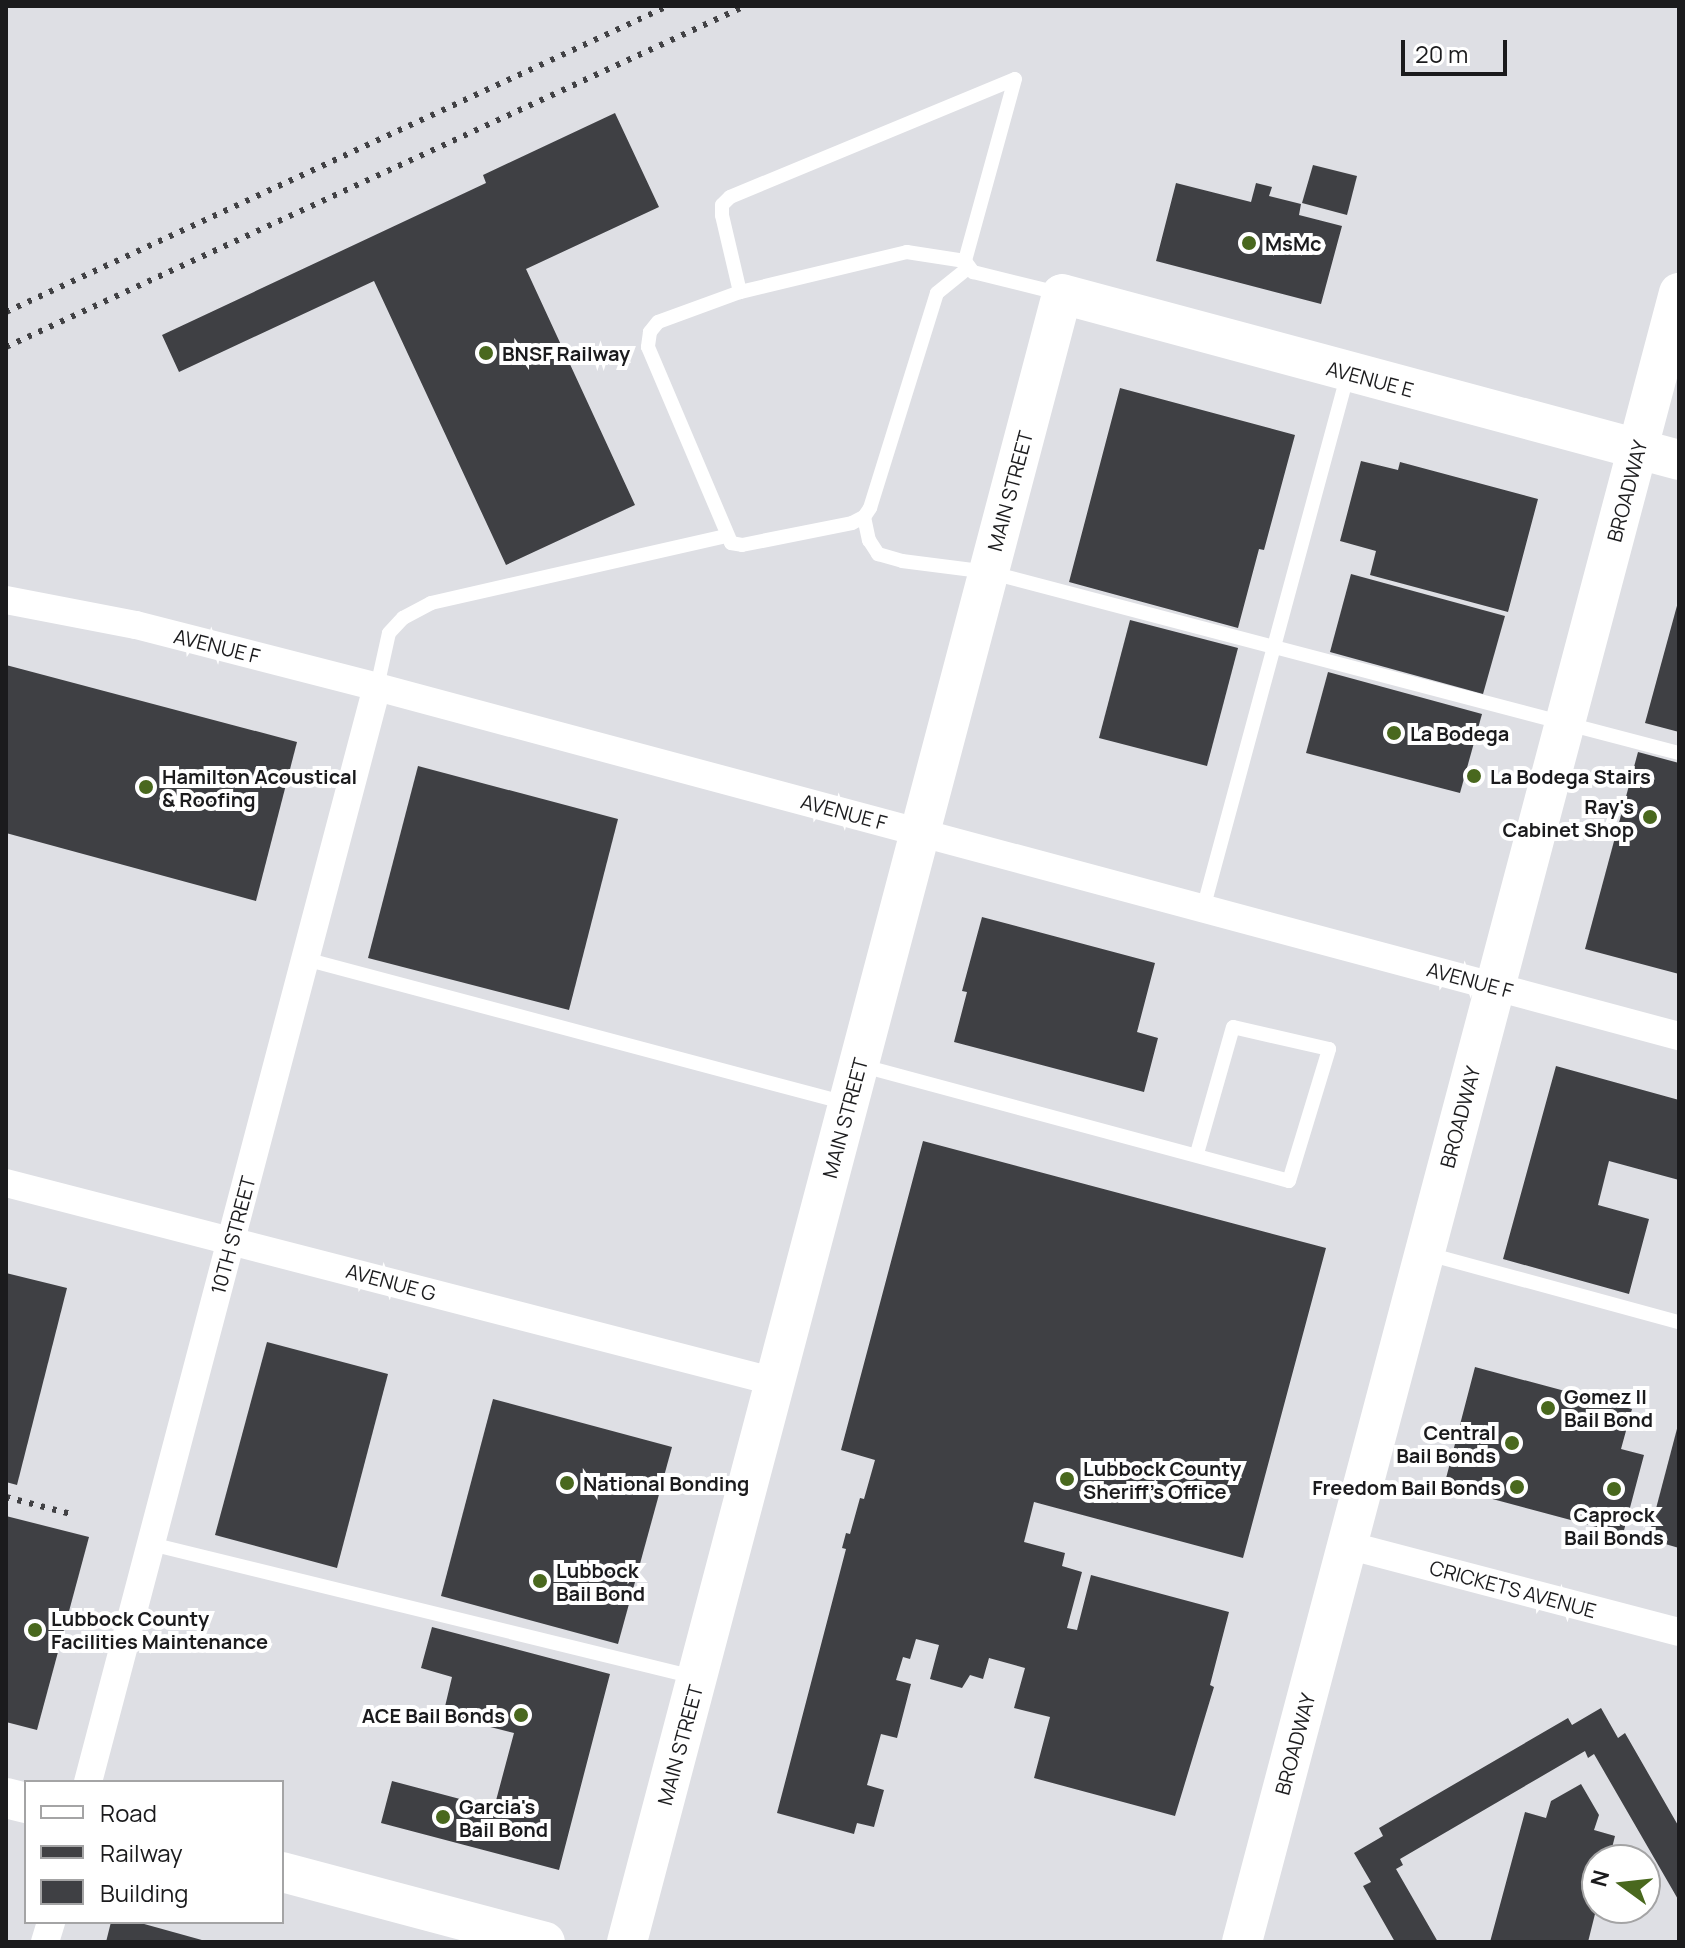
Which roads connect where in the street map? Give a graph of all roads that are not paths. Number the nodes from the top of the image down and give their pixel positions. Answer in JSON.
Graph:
{"nodes":[{"id":1,"x":966,"y":264,"type":"junction"},
{"id":2,"x":740,"y":292,"type":"junction"},
{"id":3,"x":1679,"y":293,"type":"edge"},
{"id":4,"x":1062,"y":294,"type":"junction"},
{"id":5,"x":1348,"y":373,"type":"junction"},
{"id":6,"x":1637,"y":449,"type":"junction"},
{"id":7,"x":1679,"y":460,"type":"edge"},
{"id":8,"x":864,"y":517,"type":"junction"},
{"id":9,"x":725,"y":536,"type":"junction"},
{"id":10,"x":988,"y":572,"type":"junction"},
{"id":11,"x":6,"y":600,"type":"edge"},
{"id":12,"x":1273,"y":647,"type":"junction"},
{"id":13,"x":377,"y":687,"type":"junction"},
{"id":14,"x":1565,"y":724,"type":"junction"},
{"id":15,"x":1679,"y":753,"type":"edge"},
{"id":16,"x":918,"y":832,"type":"junction"},
{"id":17,"x":1203,"y":909,"type":"junction"},
{"id":18,"x":305,"y":959,"type":"junction"},
{"id":19,"x":1495,"y":987,"type":"junction"},
{"id":20,"x":1679,"y":1036,"type":"edge"},
{"id":21,"x":859,"y":1064,"type":"junction"},
{"id":22,"x":848,"y":1103,"type":"junction"},
{"id":23,"x":1197,"y":1153,"type":"junction"},
{"id":24,"x":6,"y":1183,"type":"edge"},
{"id":25,"x":231,"y":1240,"type":"junction"},
{"id":26,"x":1424,"y":1253,"type":"junction"},
{"id":27,"x":1679,"y":1322,"type":"edge"},
{"id":28,"x":776,"y":1382,"type":"junction"},
{"id":29,"x":151,"y":1544,"type":"junction"},
{"id":30,"x":1347,"y":1545,"type":"junction"},
{"id":31,"x":1679,"y":1632,"type":"edge"},
{"id":32,"x":698,"y":1678,"type":"junction"},
{"id":33,"x":89,"y":1780,"type":"edge"},
{"id":34,"x":284,"y":1873,"type":"edge"},
{"id":35,"x":545,"y":1942,"type":"edge"},
{"id":36,"x":627,"y":1942,"type":"edge"},
{"id":37,"x":1242,"y":1942,"type":"edge"}],
"edges":[{"from":1,"to":2,"type":"lane"},
{"from":1,"to":2,"type":"lane"},
{"from":1,"to":4,"type":"lane"},
{"from":1,"to":8,"type":"lane"},
{"from":2,"to":9,"type":"lane"},
{"from":3,"to":6,"type":"street","name":"BROADWAY"},
{"from":4,"to":5,"type":"street","name":"AVENUE E"},
{"from":4,"to":10,"type":"street","name":"MAIN STREET"},
{"from":5,"to":6,"type":"street","name":"AVENUE E"},
{"from":5,"to":12,"type":"lane"},
{"from":6,"to":7,"type":"street","name":"AVENUE E"},
{"from":6,"to":14,"type":"street","name":"BROADWAY"},
{"from":8,"to":9,"type":"lane"},
{"from":8,"to":10,"type":"lane"},
{"from":9,"to":13,"type":"lane"},
{"from":10,"to":12,"type":"lane"},
{"from":10,"to":16,"type":"street","name":"MAIN STREET"},
{"from":11,"to":13,"type":"street","name":"AVENUE F"},
{"from":12,"to":14,"type":"lane"},
{"from":12,"to":17,"type":"lane"},
{"from":13,"to":16,"type":"street","name":"AVENUE F"},
{"from":13,"to":18,"type":"street","name":"10TH STREET"},
{"from":14,"to":15,"type":"lane"},
{"from":14,"to":19,"type":"street","name":"BROADWAY"},
{"from":16,"to":17,"type":"street","name":"AVENUE F"},
{"from":16,"to":21,"type":"street","name":"MAIN STREET"},
{"from":17,"to":19,"type":"street","name":"AVENUE F"},
{"from":18,"to":22,"type":"lane"},
{"from":18,"to":25,"type":"street","name":"10TH STREET"},
{"from":19,"to":20,"type":"street","name":"AVENUE F"},
{"from":19,"to":26,"type":"street","name":"BROADWAY"},
{"from":21,"to":22,"type":"street","name":"MAIN STREET"},
{"from":21,"to":23,"type":"lane"},
{"from":22,"to":28,"type":"street","name":"MAIN STREET"},
{"from":23,"to":23,"type":"lane"},
{"from":24,"to":25,"type":"street","name":"AVENUE G"},
{"from":25,"to":28,"type":"street","name":"AVENUE G"},
{"from":25,"to":29,"type":"street","name":"10TH STREET"},
{"from":26,"to":27,"type":"lane"},
{"from":26,"to":30,"type":"street","name":"BROADWAY"},
{"from":28,"to":32,"type":"street","name":"MAIN STREET"},
{"from":29,"to":32,"type":"lane"},
{"from":29,"to":33,"type":"street","name":"10TH STREET"},
{"from":30,"to":31,"type":"street","name":"CRICKETS AVENUE"},
{"from":30,"to":37,"type":"street","name":"BROADWAY"},
{"from":32,"to":36,"type":"street","name":"MAIN STREET"},
{"from":34,"to":35,"type":"street"}]}
